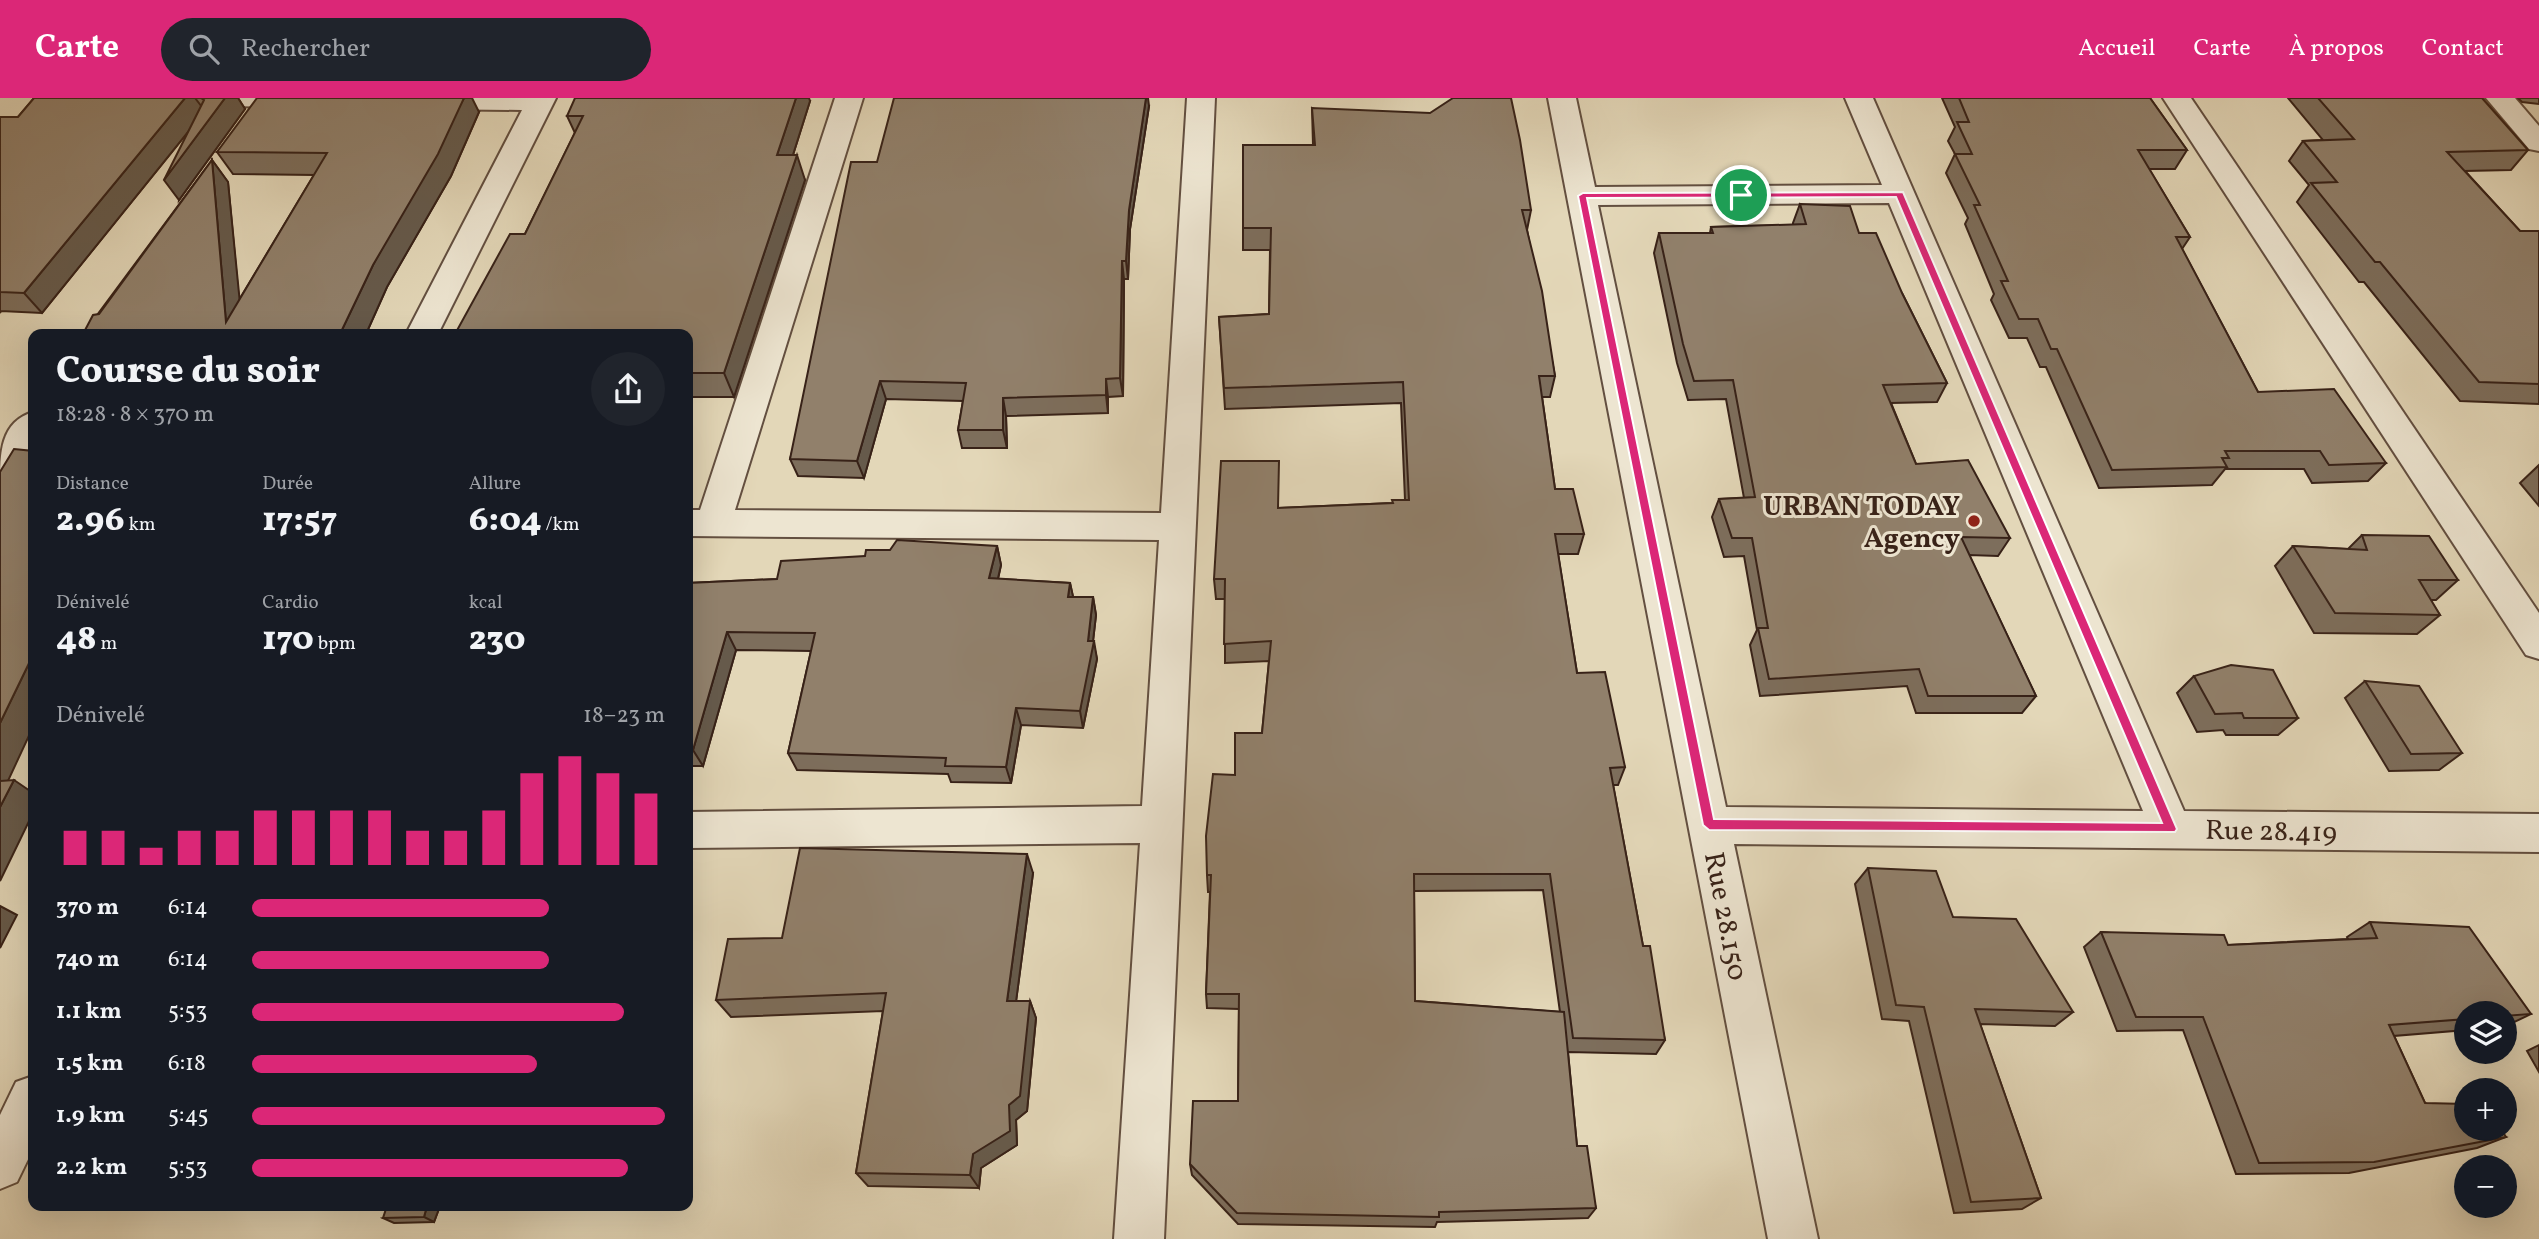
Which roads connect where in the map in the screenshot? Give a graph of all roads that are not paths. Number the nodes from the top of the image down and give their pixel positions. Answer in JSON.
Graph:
{"nodes":[{"id":1,"x":221,"y":98,"type":"edge"},
{"id":2,"x":849,"y":98,"type":"edge"},
{"id":3,"x":1201,"y":98,"type":"edge"},
{"id":4,"x":1562,"y":98,"type":"edge"},
{"id":5,"x":1859,"y":98,"type":"edge"},
{"id":6,"x":2177,"y":98,"type":"edge"},
{"id":7,"x":2500,"y":98,"type":"edge"},
{"id":8,"x":337,"y":100,"type":"edge"},
{"id":9,"x":391,"y":100,"type":"edge"},
{"id":10,"x":541,"y":100,"type":"edge"},
{"id":11,"x":262,"y":110,"type":"edge"},
{"id":12,"x":2536,"y":136,"type":"edge"},
{"id":13,"x":1900,"y":194,"type":"junction"},
{"id":14,"x":1583,"y":196,"type":"junction"},
{"id":15,"x":425,"y":329,"type":"edge"},
{"id":16,"x":28,"y":431,"type":"edge"},
{"id":17,"x":0,"y":470,"type":"edge"},
{"id":18,"x":700,"y":523,"type":"edge"},
{"id":19,"x":1177,"y":527,"type":"junction"},
{"id":20,"x":2539,"y":644,"type":"edge"},
{"id":21,"x":1161,"y":824,"type":"junction"},
{"id":22,"x":1709,"y":825,"type":"junction"},
{"id":23,"x":2171,"y":829,"type":"junction"},
{"id":24,"x":693,"y":830,"type":"edge"},
{"id":25,"x":2539,"y":833,"type":"edge"},
{"id":26,"x":28,"y":1109,"type":"edge"},
{"id":27,"x":0,"y":1165,"type":"edge"},
{"id":28,"x":1139,"y":1239,"type":"edge"},
{"id":29,"x":1793,"y":1239,"type":"edge"}],
"edges":[{"from":1,"to":11,"type":"street"},
{"from":2,"to":18,"type":"street"},
{"from":3,"to":19,"type":"street"},
{"from":4,"to":14,"type":"street","name":"Rue 28.150"},
{"from":5,"to":13,"type":"street"},
{"from":6,"to":20,"type":"street"},
{"from":7,"to":12,"type":"street"},
{"from":8,"to":11,"type":"street"},
{"from":9,"to":10,"type":"street"},
{"from":10,"to":15,"type":"street"},
{"from":13,"to":14,"type":"street"},
{"from":13,"to":23,"type":"street"},
{"from":14,"to":22,"type":"street","name":"Rue 28.150"},
{"from":16,"to":17,"type":"street"},
{"from":18,"to":19,"type":"street"},
{"from":19,"to":21,"type":"street"},
{"from":21,"to":24,"type":"street"},
{"from":21,"to":28,"type":"street"},
{"from":22,"to":23,"type":"street","name":"Rue 28.419"},
{"from":22,"to":29,"type":"street","name":"Rue 28.150"},
{"from":23,"to":25,"type":"street","name":"Rue 28.419"},
{"from":26,"to":27,"type":"street"}]}
